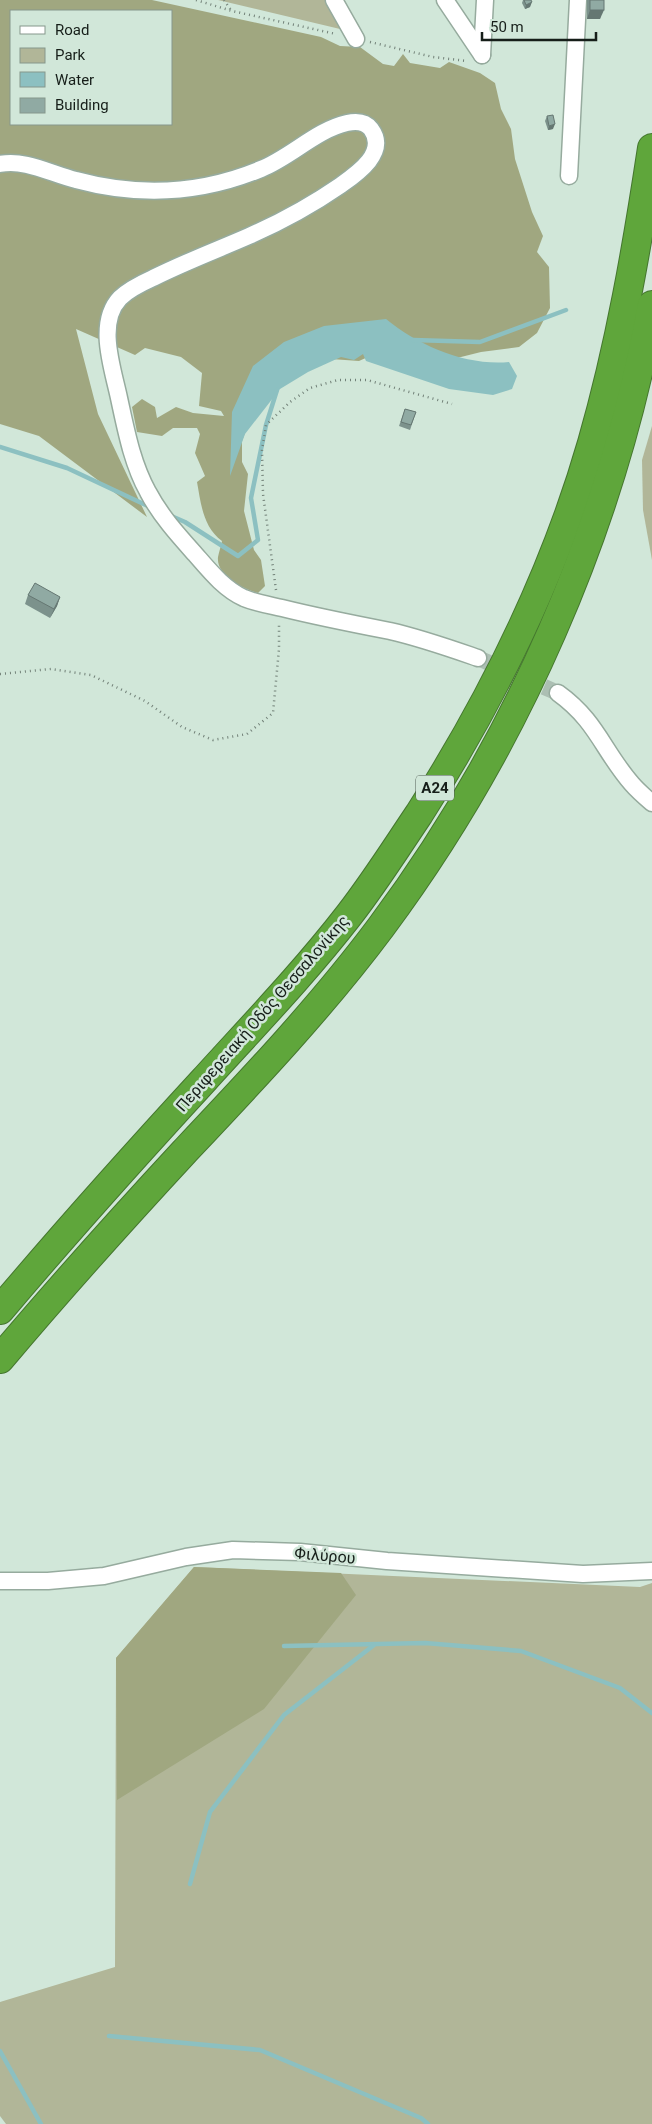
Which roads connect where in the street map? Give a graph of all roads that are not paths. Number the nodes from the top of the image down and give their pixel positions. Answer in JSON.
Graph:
{"nodes":[{"id":1,"x":334,"y":0,"type":"edge"},
{"id":2,"x":445,"y":0,"type":"edge"},
{"id":3,"x":485,"y":0,"type":"edge"},
{"id":4,"x":578,"y":0,"type":"edge"},
{"id":5,"x":356,"y":39,"type":"dead end"},
{"id":6,"x":652,"y":148,"type":"edge"},
{"id":7,"x":0,"y":164,"type":"edge"},
{"id":8,"x":569,"y":176,"type":"dead end"},
{"id":9,"x":652,"y":305,"type":"edge"},
{"id":10,"x":478,"y":658,"type":"tunnel mouth"},
{"id":11,"x":558,"y":693,"type":"tunnel mouth"},
{"id":12,"x":652,"y":803,"type":"edge"},
{"id":13,"x":0,"y":1310,"type":"edge"},
{"id":14,"x":0,"y":1359,"type":"edge"},
{"id":15,"x":652,"y":1571,"type":"edge"},
{"id":16,"x":0,"y":1581,"type":"edge"}],
"edges":[{"from":1,"to":5,"type":"street"},
{"from":2,"to":3,"type":"street"},
{"from":4,"to":8,"type":"street"},
{"from":6,"to":13,"type":"highway","name":"Περιφερειακή Οδός Θεσσαλονίκης","number":"Α24"},
{"from":7,"to":10,"type":"street"},
{"from":9,"to":14,"type":"highway","name":"Περιφερειακή Οδός Θεσσαλονίκης","number":"Α24"},
{"from":11,"to":12,"type":"street"},
{"from":15,"to":16,"type":"street","name":"Φιλύρου"}]}
